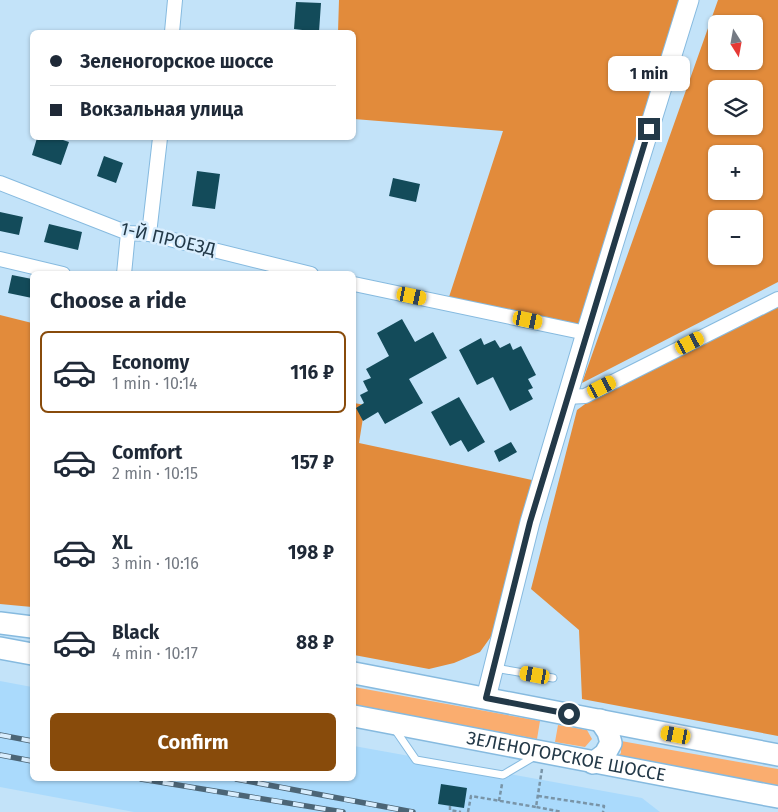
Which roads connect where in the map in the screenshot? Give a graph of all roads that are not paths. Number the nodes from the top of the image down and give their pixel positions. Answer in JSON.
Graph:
{"nodes":[{"id":1,"x":175,"y":0,"type":"edge"},
{"id":2,"x":689,"y":0,"type":"edge"},
{"id":3,"x":172,"y":30,"type":"edge"},
{"id":4,"x":160,"y":140,"type":"edge"},
{"id":5,"x":0,"y":183,"type":"edge"},
{"id":6,"x":128,"y":232,"type":"junction"},
{"id":7,"x":149,"y":234,"type":"junction"},
{"id":8,"x":0,"y":259,"type":"edge"},
{"id":9,"x":50,"y":271,"type":"edge"},
{"id":10,"x":124,"y":271,"type":"edge"},
{"id":11,"x":299,"y":271,"type":"edge"},
{"id":12,"x":356,"y":284,"type":"edge"},
{"id":13,"x":778,"y":299,"type":"edge"},
{"id":14,"x":586,"y":333,"type":"junction"},
{"id":15,"x":567,"y":397,"type":"junction"},
{"id":16,"x":0,"y":623,"type":"edge"},
{"id":17,"x":30,"y":627,"type":"edge"},
{"id":18,"x":0,"y":648,"type":"edge"},
{"id":19,"x":30,"y":654,"type":"edge"},
{"id":20,"x":495,"y":668,"type":"junction"},
{"id":21,"x":356,"y":673,"type":"edge"},
{"id":22,"x":553,"y":678,"type":"dead end"},
{"id":23,"x":486,"y":698,"type":"junction"},
{"id":24,"x":356,"y":716,"type":"edge"},
{"id":25,"x":600,"y":720,"type":"junction"},
{"id":26,"x":391,"y":724,"type":"junction"},
{"id":27,"x":542,"y":753,"type":"junction"},
{"id":28,"x":778,"y":755,"type":"edge"},
{"id":29,"x":592,"y":763,"type":"junction"},
{"id":30,"x":778,"y":797,"type":"edge"}],
"edges":[{"from":1,"to":3,"type":"street"},
{"from":2,"to":14,"type":"street"},
{"from":4,"to":7,"type":"street"},
{"from":5,"to":6,"type":"street","name":"1-Й ПРОЕЗД"},
{"from":6,"to":7,"type":"street","name":"1-Й ПРОЕЗД"},
{"from":6,"to":10,"type":"street"},
{"from":7,"to":11,"type":"street","name":"1-Й ПРОЕЗД"},
{"from":8,"to":9,"type":"street"},
{"from":12,"to":14,"type":"street"},
{"from":13,"to":15,"type":"street"},
{"from":14,"to":15,"type":"street"},
{"from":15,"to":20,"type":"street"},
{"from":16,"to":17,"type":"main road"},
{"from":18,"to":19,"type":"main road"},
{"from":20,"to":22,"type":"lane"},
{"from":20,"to":23,"type":"street"},
{"from":21,"to":23,"type":"main road"},
{"from":23,"to":25,"type":"main road"},
{"from":24,"to":26,"type":"main road","name":"ЗЕЛЕНОГОРСКОЕ ШОССЕ"},
{"from":25,"to":28,"type":"main road"},
{"from":25,"to":29,"type":"main road"},
{"from":26,"to":27,"type":"main road","name":"ЗЕЛЕНОГОРСКОЕ ШОССЕ"},
{"from":26,"to":27,"type":"lane"},
{"from":27,"to":29,"type":"main road","name":"ЗЕЛЕНОГОРСКОЕ ШОССЕ"},
{"from":29,"to":30,"type":"main road","name":"ЗЕЛЕНОГОРСКОЕ ШОССЕ"}]}
